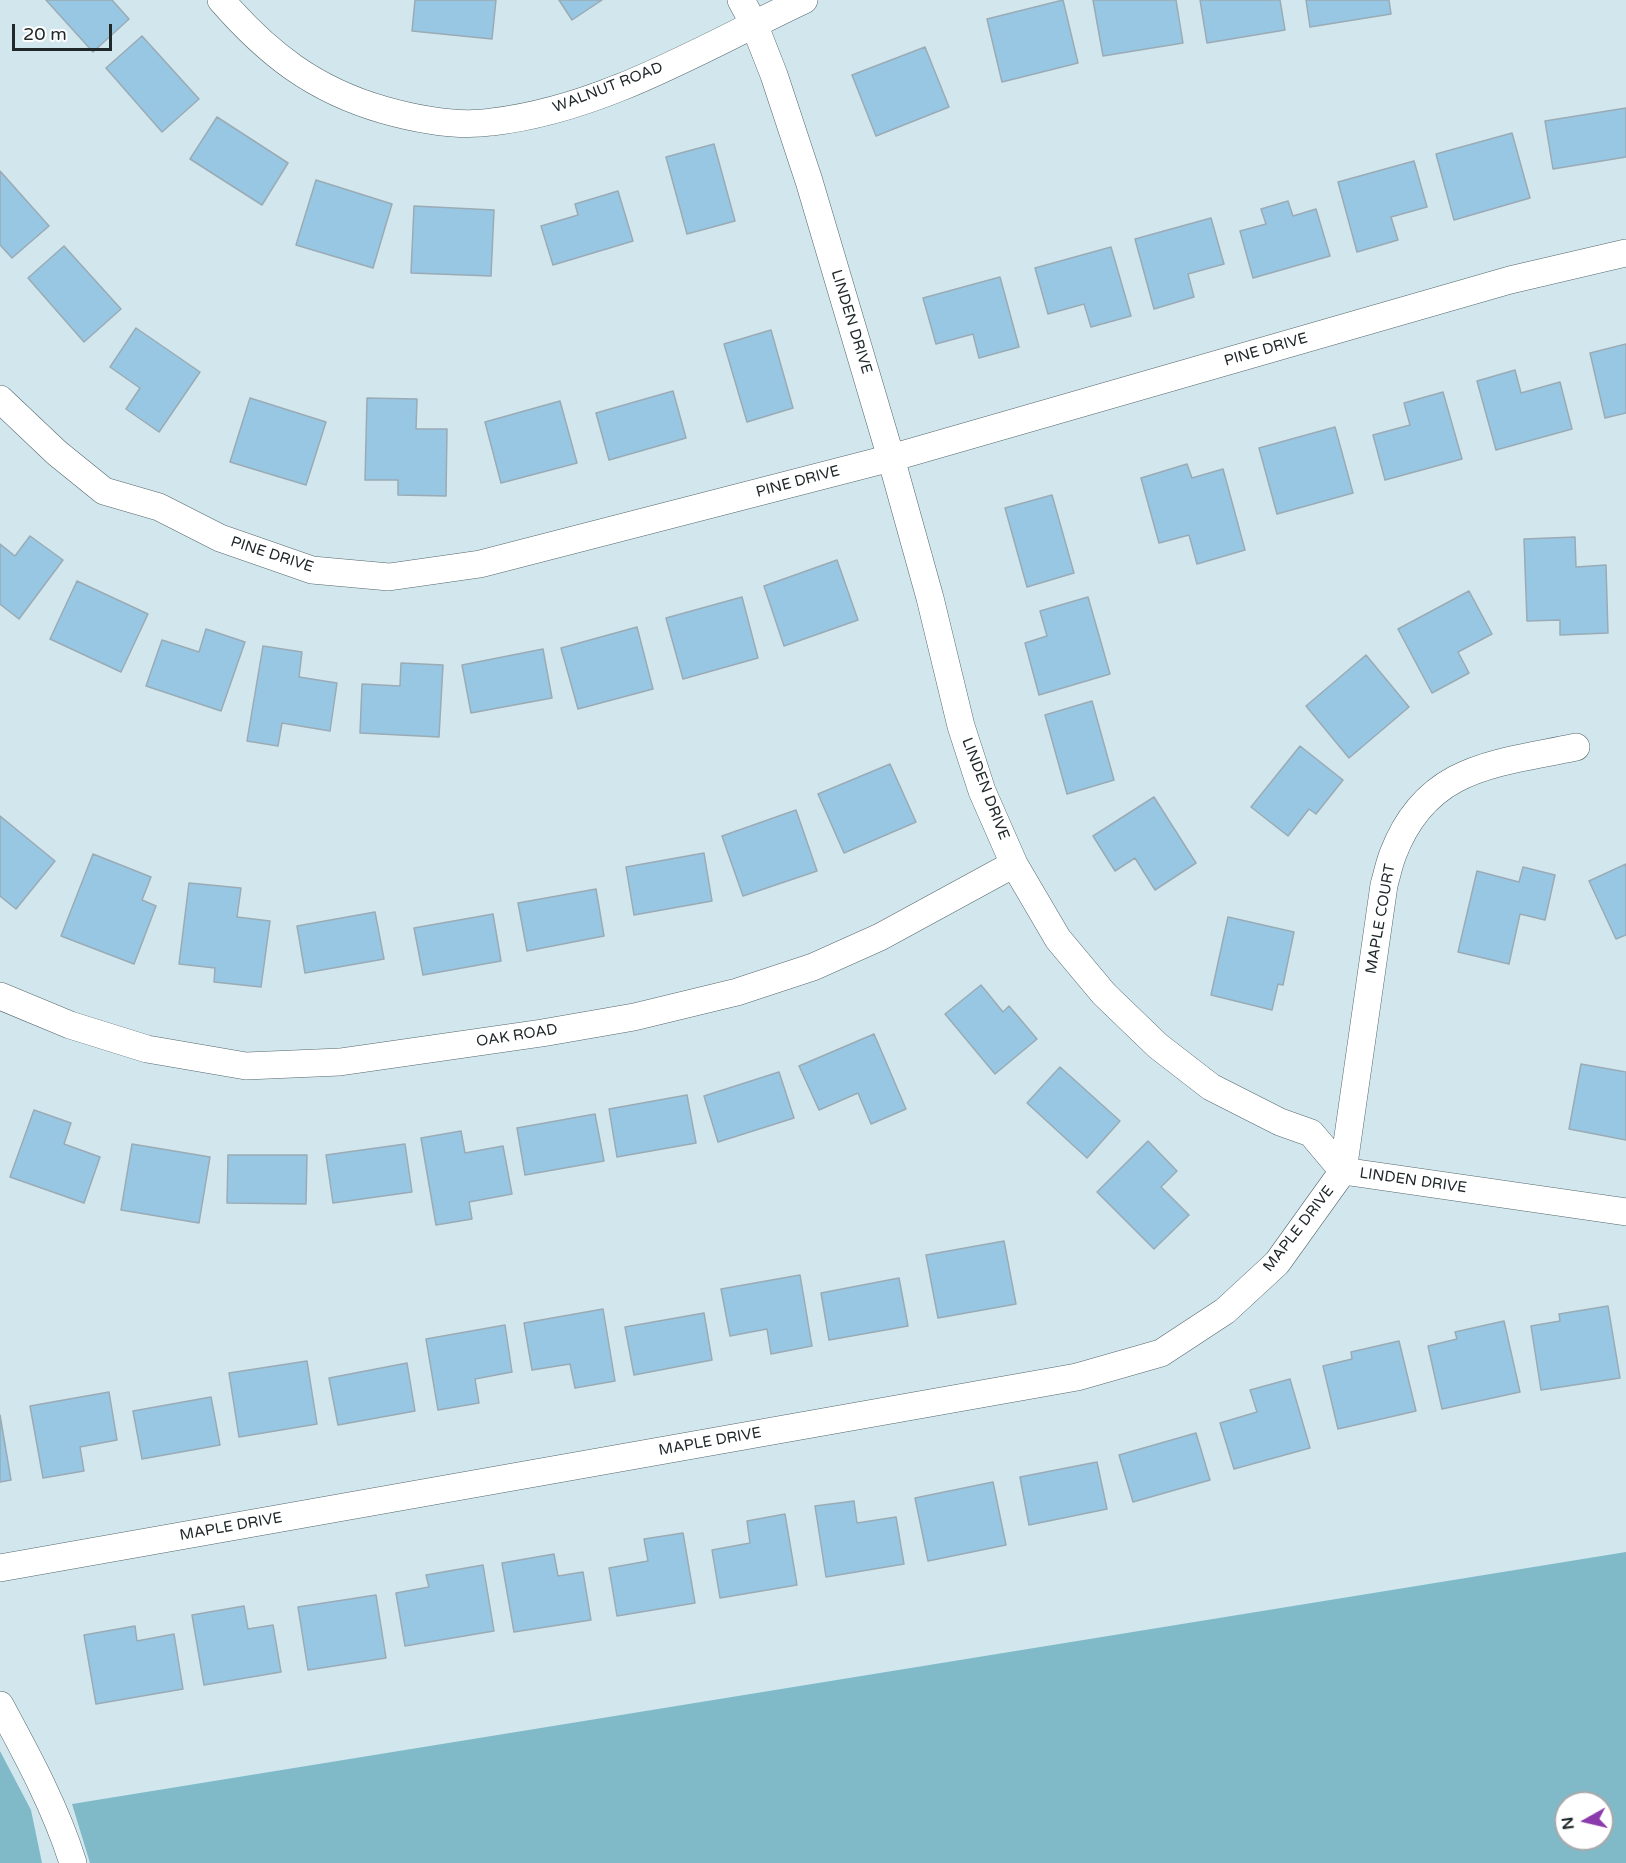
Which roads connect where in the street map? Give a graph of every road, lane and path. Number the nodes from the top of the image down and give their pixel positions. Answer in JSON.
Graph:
{"nodes":[{"id":1,"x":221,"y":0,"type":"edge"},
{"id":2,"x":741,"y":0,"type":"edge"},
{"id":3,"x":804,"y":0,"type":"edge"},
{"id":4,"x":754,"y":24,"type":"junction"},
{"id":5,"x":1626,"y":253,"type":"edge"},
{"id":6,"x":0,"y":399,"type":"edge"},
{"id":7,"x":891,"y":458,"type":"junction"},
{"id":8,"x":1576,"y":747,"type":"dead end"},
{"id":9,"x":1014,"y":864,"type":"junction"},
{"id":10,"x":0,"y":996,"type":"edge"},
{"id":11,"x":1343,"y":1171,"type":"junction"},
{"id":12,"x":1626,"y":1212,"type":"edge"},
{"id":13,"x":0,"y":1568,"type":"edge"},
{"id":14,"x":0,"y":1705,"type":"edge"},
{"id":15,"x":72,"y":1863,"type":"edge"}],
"edges":[{"from":1,"to":4,"type":"street","name":"WALNUT ROAD"},
{"from":2,"to":4,"type":"street","name":"LINDEN DRIVE"},
{"from":3,"to":4,"type":"street","name":"WALNUT ROAD"},
{"from":4,"to":7,"type":"street","name":"LINDEN DRIVE"},
{"from":5,"to":7,"type":"street","name":"PINE DRIVE"},
{"from":6,"to":7,"type":"street","name":"PINE DRIVE"},
{"from":7,"to":9,"type":"street","name":"LINDEN DRIVE"},
{"from":8,"to":11,"type":"street","name":"MAPLE COURT"},
{"from":9,"to":10,"type":"street","name":"OAK ROAD"},
{"from":9,"to":11,"type":"street","name":"LINDEN DRIVE"},
{"from":11,"to":12,"type":"street","name":"LINDEN DRIVE"},
{"from":11,"to":13,"type":"street","name":"MAPLE DRIVE"},
{"from":14,"to":15,"type":"street"}]}
